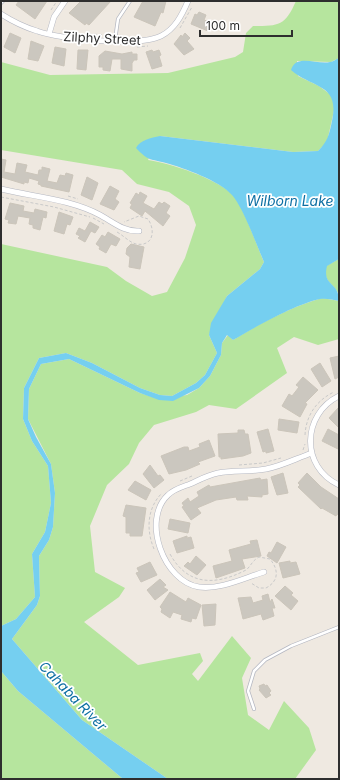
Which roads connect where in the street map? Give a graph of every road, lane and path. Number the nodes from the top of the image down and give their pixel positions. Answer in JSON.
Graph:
{"nodes":[{"id":1,"x":58,"y":1,"type":"edge"},
{"id":2,"x":65,"y":1,"type":"edge"},
{"id":3,"x":130,"y":1,"type":"edge"},
{"id":4,"x":188,"y":1,"type":"edge"},
{"id":5,"x":50,"y":12,"type":"dead end"},
{"id":6,"x":1,"y":14,"type":"edge"},
{"id":7,"x":83,"y":33,"type":"dead end"},
{"id":8,"x":49,"y":34,"type":"junction"},
{"id":9,"x":116,"y":38,"type":"junction"},
{"id":10,"x":1,"y":189,"type":"edge"},
{"id":11,"x":139,"y":231,"type":"dead end"},
{"id":12,"x":339,"y":390,"type":"edge"},
{"id":13,"x":339,"y":396,"type":"edge"},
{"id":14,"x":302,"y":451,"type":"dead end"},
{"id":15,"x":312,"y":453,"type":"junction"},
{"id":16,"x":282,"y":458,"type":"dead end"},
{"id":17,"x":236,"y":465,"type":"dead end"},
{"id":18,"x":196,"y":475,"type":"dead end"},
{"id":19,"x":178,"y":482,"type":"dead end"},
{"id":20,"x":339,"y":485,"type":"edge"},
{"id":21,"x":165,"y":490,"type":"dead end"},
{"id":22,"x":156,"y":552,"type":"dead end"},
{"id":23,"x":168,"y":552,"type":"dead end"},
{"id":24,"x":264,"y":572,"type":"dead end"},
{"id":25,"x":249,"y":582,"type":"dead end"},
{"id":26,"x":339,"y":627,"type":"edge"},
{"id":27,"x":254,"y":709,"type":"dead end"}],
"edges":[{"from":1,"to":5,"type":"path"},
{"from":2,"to":8,"type":"street"},
{"from":3,"to":9,"type":"lane"},
{"from":4,"to":9,"type":"street","name":"Zilphy Street"},
{"from":6,"to":8,"type":"street","name":"Zilphy Street"},
{"from":7,"to":9,"type":"path"},
{"from":8,"to":9,"type":"street","name":"Zilphy Street"},
{"from":10,"to":11,"type":"street"},
{"from":12,"to":14,"type":"path"},
{"from":13,"to":15,"type":"street"},
{"from":15,"to":20,"type":"street"},
{"from":15,"to":24,"type":"street"},
{"from":16,"to":17,"type":"path"},
{"from":18,"to":19,"type":"path"},
{"from":21,"to":22,"type":"path"},
{"from":23,"to":25,"type":"path"},
{"from":26,"to":27,"type":"lane"}]}
